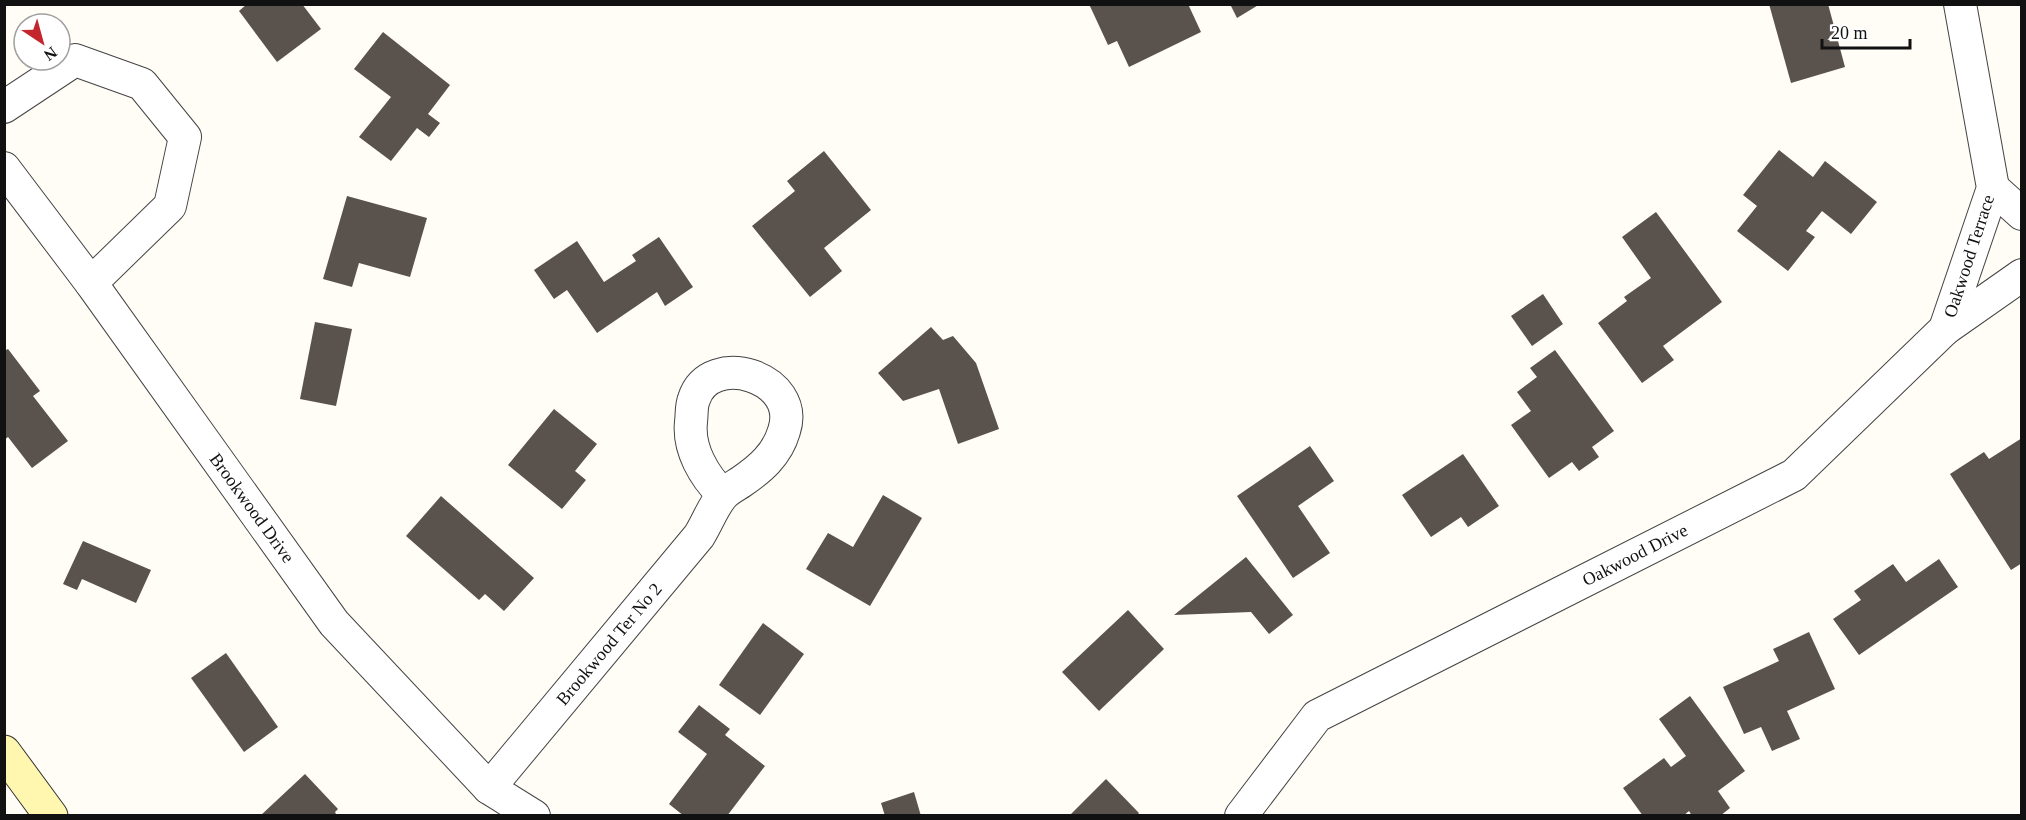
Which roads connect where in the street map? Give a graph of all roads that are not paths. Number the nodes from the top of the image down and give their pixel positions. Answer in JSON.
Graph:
{"nodes":[{"id":1,"x":1960,"y":4,"type":"edge"},
{"id":2,"x":4,"y":107,"type":"edge"},
{"id":3,"x":4,"y":168,"type":"edge"},
{"id":4,"x":1993,"y":188,"type":"junction"},
{"id":5,"x":2022,"y":214,"type":"edge"},
{"id":6,"x":2022,"y":275,"type":"edge"},
{"id":7,"x":91,"y":283,"type":"junction"},
{"id":8,"x":1945,"y":329,"type":"junction"},
{"id":9,"x":723,"y":495,"type":"dead end"},
{"id":10,"x":4,"y":752,"type":"edge"},
{"id":11,"x":489,"y":788,"type":"junction"},
{"id":12,"x":51,"y":816,"type":"edge"},
{"id":13,"x":534,"y":816,"type":"edge"},
{"id":14,"x":1241,"y":816,"type":"edge"}],
"edges":[{"from":1,"to":4,"type":"street","name":"Oakwood Terrace"},
{"from":2,"to":7,"type":"street"},
{"from":3,"to":7,"type":"street","name":"Brookwood Drive"},
{"from":4,"to":5,"type":"street"},
{"from":4,"to":8,"type":"street","name":"Oakwood Terrace"},
{"from":6,"to":8,"type":"street","name":"Oakwood Drive"},
{"from":7,"to":11,"type":"street","name":"Brookwood Drive"},
{"from":8,"to":14,"type":"street","name":"Oakwood Drive"},
{"from":9,"to":11,"type":"street","name":"Brookwood Ter No 2"},
{"from":10,"to":12,"type":"main road"},
{"from":11,"to":13,"type":"street","name":"Brookwood Drive"}]}
